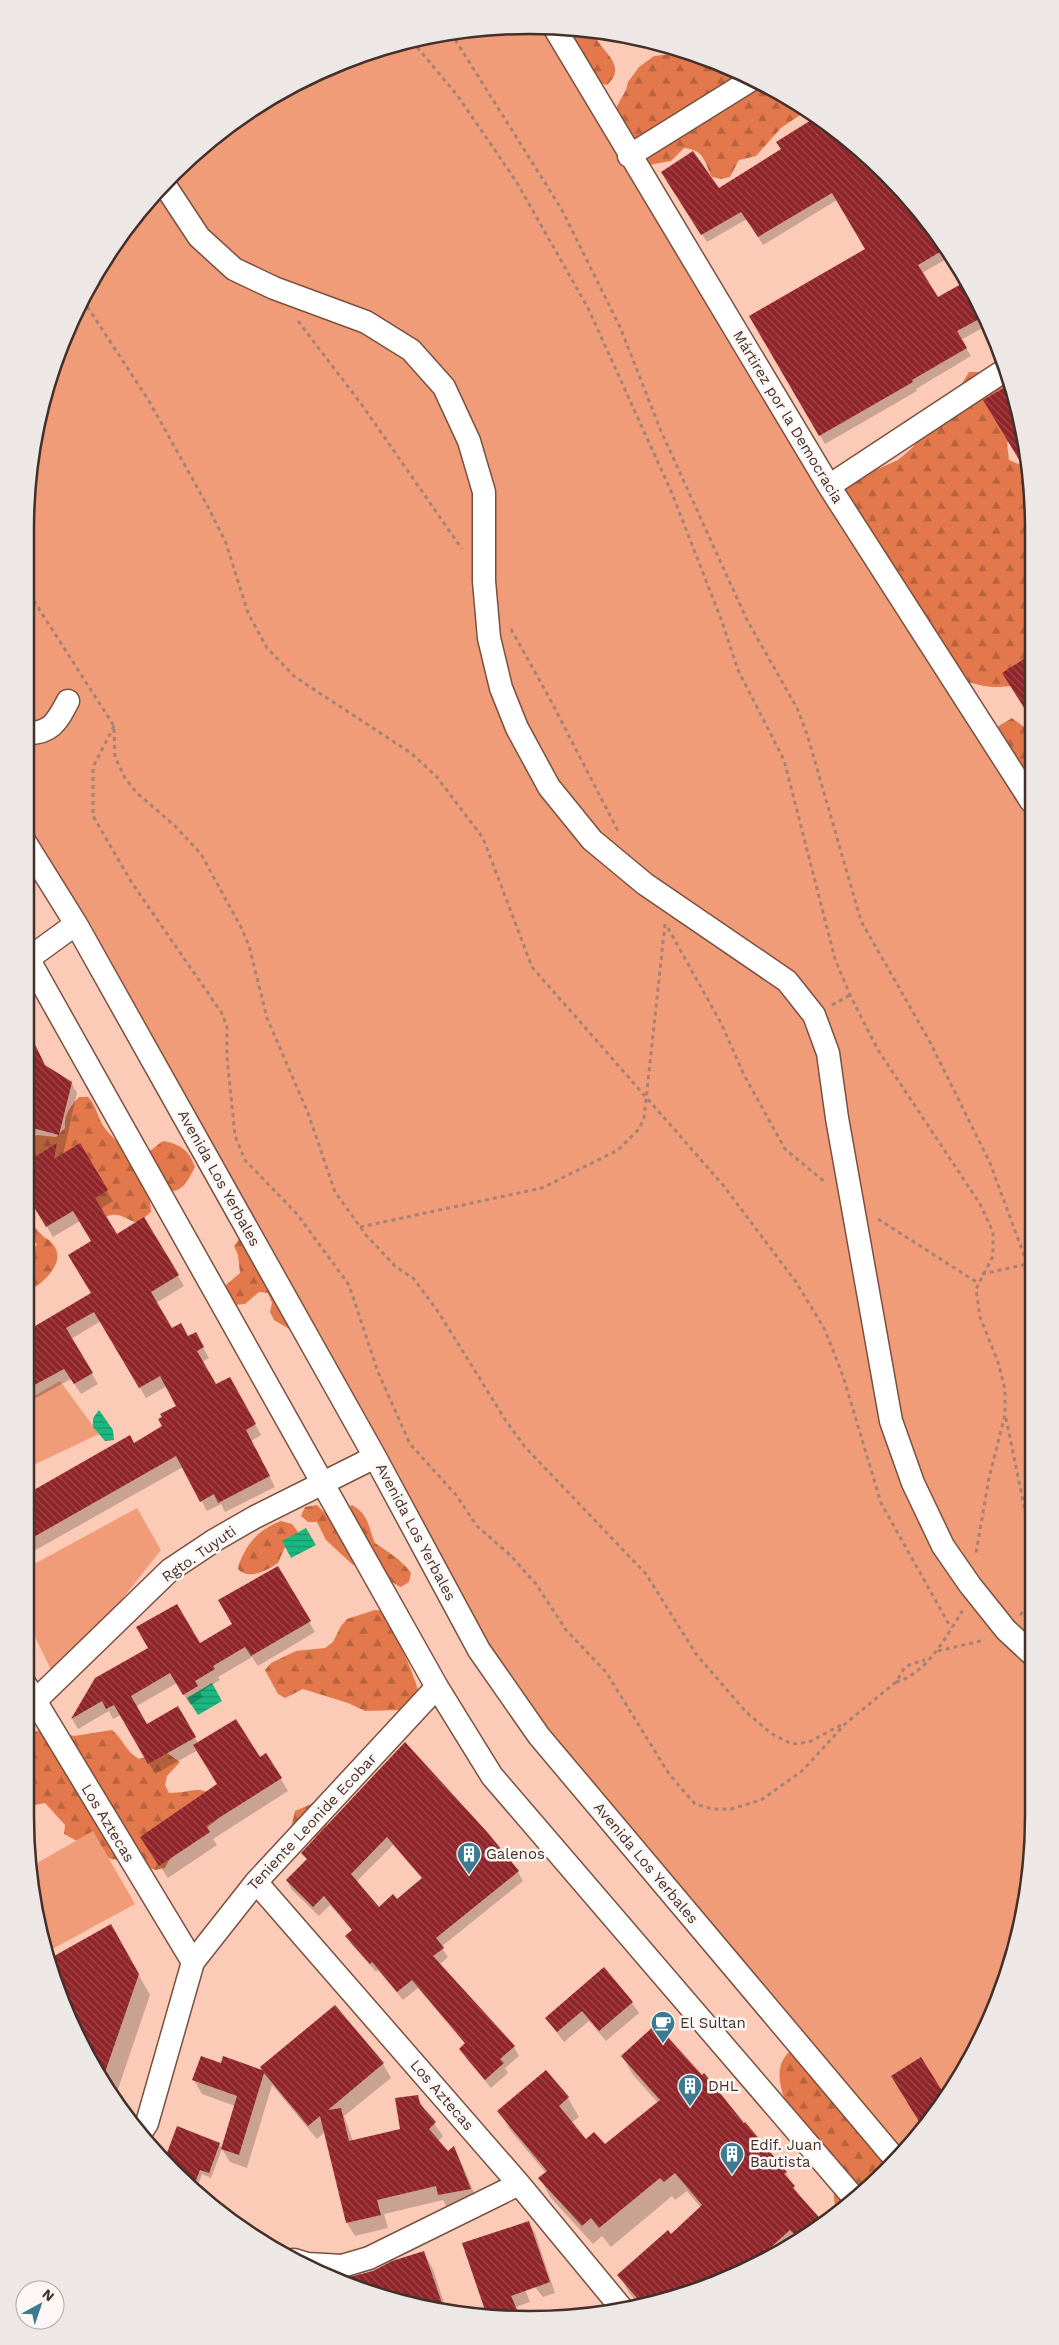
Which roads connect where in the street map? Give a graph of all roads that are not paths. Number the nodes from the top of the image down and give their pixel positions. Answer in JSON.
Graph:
{"nodes":[{"id":1,"x":559,"y":35,"type":"edge"},
{"id":2,"x":746,"y":83,"type":"edge"},
{"id":3,"x":629,"y":156,"type":"junction"},
{"id":4,"x":168,"y":191,"type":"edge"},
{"id":5,"x":1000,"y":373,"type":"edge"},
{"id":6,"x":829,"y":486,"type":"junction"},
{"id":7,"x":68,"y":701,"type":"dead end"},
{"id":8,"x":34,"y":734,"type":"edge"},
{"id":9,"x":1025,"y":792,"type":"edge"},
{"id":10,"x":34,"y":856,"type":"edge"},
{"id":11,"x":76,"y":924,"type":"junction"},
{"id":12,"x":34,"y":952,"type":"edge"},
{"id":13,"x":34,"y":971,"type":"edge"},
{"id":14,"x":376,"y":1457,"type":"junction"},
{"id":15,"x":322,"y":1482,"type":"junction"},
{"id":16,"x":1025,"y":1647,"type":"edge"},
{"id":17,"x":437,"y":1687,"type":"junction"},
{"id":18,"x":34,"y":1693,"type":"edge"},
{"id":19,"x":34,"y":1708,"type":"edge"},
{"id":20,"x":256,"y":1882,"type":"junction"},
{"id":21,"x":193,"y":1962,"type":"junction"},
{"id":22,"x":144,"y":2127,"type":"edge"},
{"id":23,"x":891,"y":2154,"type":"edge"},
{"id":24,"x":519,"y":2184,"type":"junction"},
{"id":25,"x":850,"y":2193,"type":"edge"},
{"id":26,"x":320,"y":2265,"type":"edge"},
{"id":27,"x":618,"y":2303,"type":"edge"}],
"edges":[{"from":1,"to":3,"type":"street","name":"Mártirez por la Democracia"},
{"from":2,"to":3,"type":"street"},
{"from":3,"to":6,"type":"street","name":"Mártirez por la Democracia"},
{"from":4,"to":16,"type":"street"},
{"from":5,"to":6,"type":"street"},
{"from":6,"to":9,"type":"street","name":"Mártirez por la Democracia"},
{"from":7,"to":8,"type":"street"},
{"from":10,"to":11,"type":"street","name":"Avenida Los Yerbales"},
{"from":11,"to":12,"type":"street"},
{"from":11,"to":14,"type":"street","name":"Avenida Los Yerbales"},
{"from":13,"to":15,"type":"street"},
{"from":14,"to":15,"type":"street","name":"Rgto. Tuyuti"},
{"from":14,"to":23,"type":"street","name":"Avenida Los Yerbales"},
{"from":15,"to":17,"type":"street"},
{"from":15,"to":18,"type":"street","name":"Rgto. Tuyuti"},
{"from":17,"to":20,"type":"street","name":"Teniente Leonide Ecobar"},
{"from":17,"to":25,"type":"street"},
{"from":19,"to":21,"type":"street","name":"Los Aztecas"},
{"from":20,"to":21,"type":"street","name":"Teniente Leonide Ecobar"},
{"from":20,"to":24,"type":"street","name":"Los Aztecas"},
{"from":21,"to":22,"type":"street"},
{"from":24,"to":26,"type":"street"},
{"from":24,"to":27,"type":"street","name":"Los Aztecas"}]}
